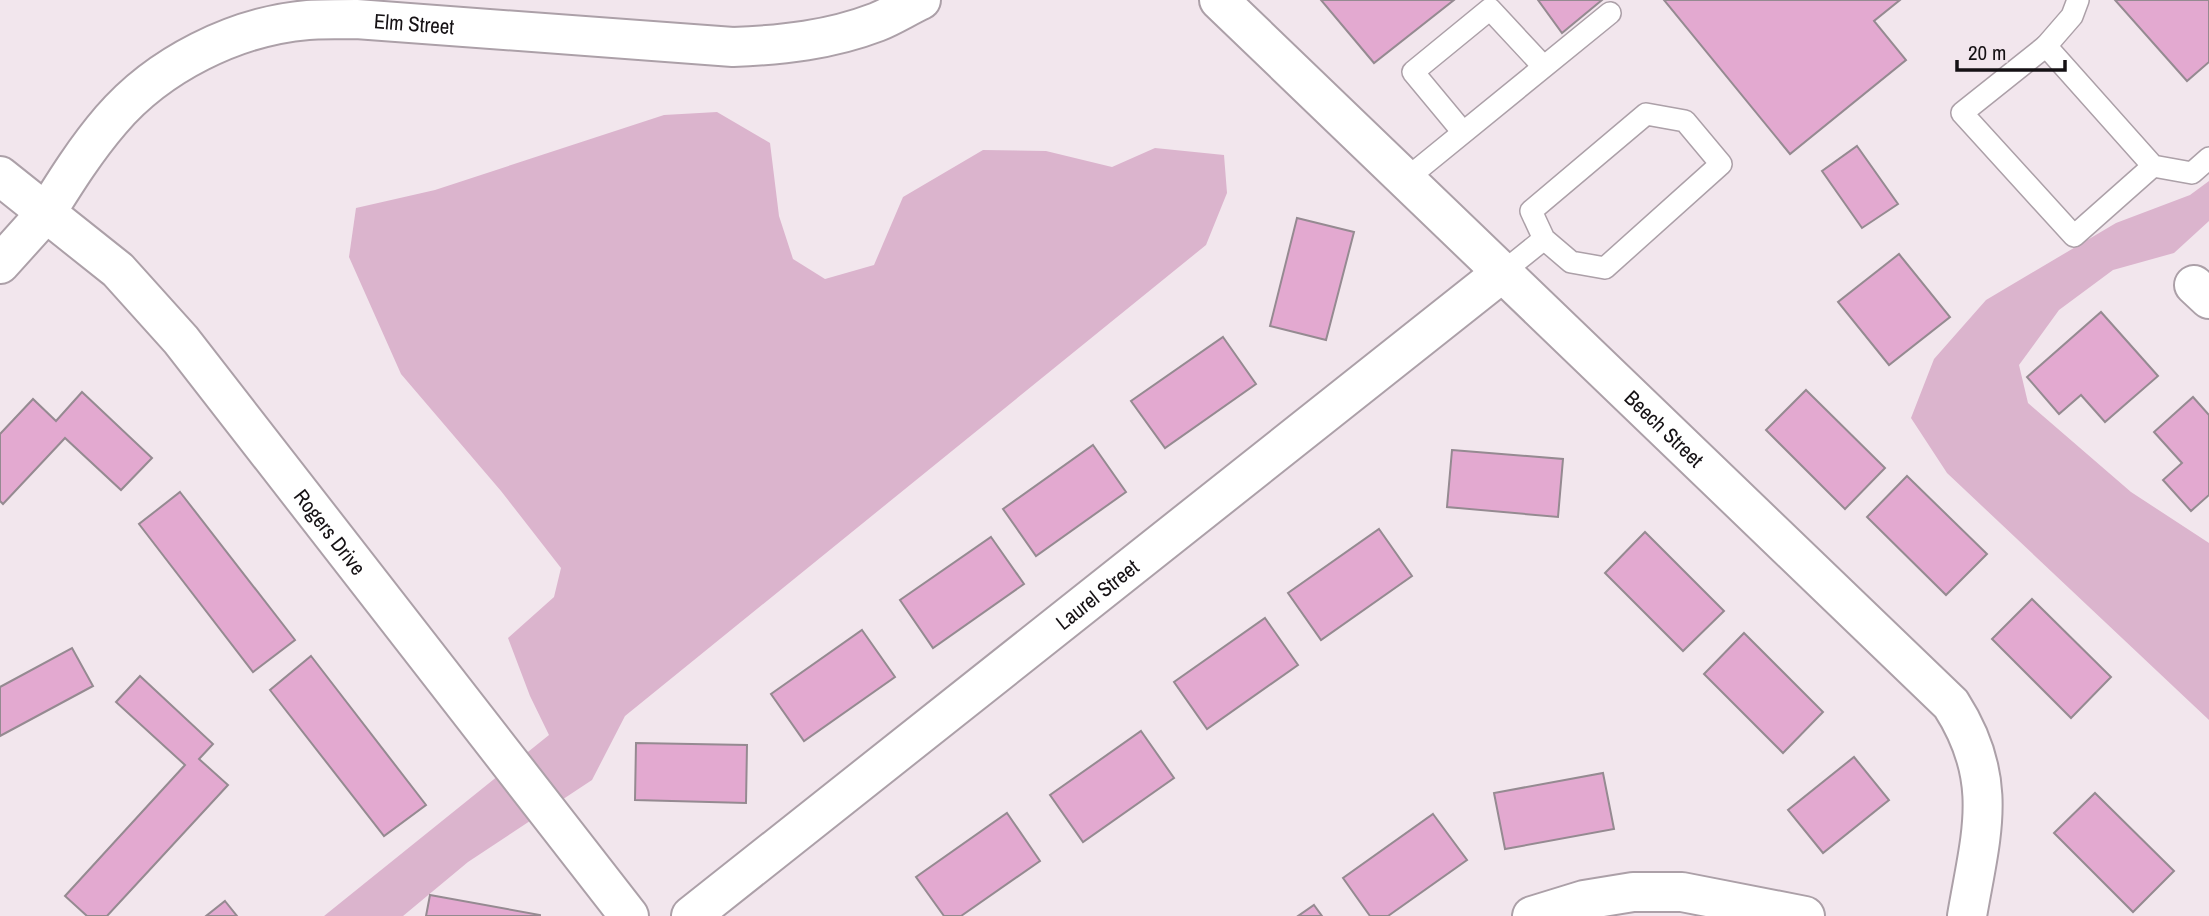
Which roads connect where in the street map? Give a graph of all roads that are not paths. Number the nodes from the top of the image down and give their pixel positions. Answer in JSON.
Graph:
{"nodes":[{"id":1,"x":920,"y":0,"type":"edge"},
{"id":2,"x":2078,"y":0,"type":"edge"},
{"id":3,"x":1236,"y":5,"type":"edge"},
{"id":4,"x":1619,"y":6,"type":"edge"},
{"id":5,"x":2046,"y":46,"type":"junction"},
{"id":6,"x":1543,"y":66,"type":"junction"},
{"id":7,"x":1462,"y":131,"type":"junction"},
{"id":8,"x":2209,"y":159,"type":"edge"},
{"id":9,"x":2153,"y":166,"type":"junction"},
{"id":10,"x":0,"y":176,"type":"edge"},
{"id":11,"x":1405,"y":180,"type":"junction"},
{"id":12,"x":46,"y":213,"type":"junction"},
{"id":13,"x":1544,"y":239,"type":"junction"},
{"id":14,"x":0,"y":264,"type":"edge"},
{"id":15,"x":1503,"y":272,"type":"junction"},
{"id":16,"x":629,"y":916,"type":"edge"},
{"id":17,"x":691,"y":916,"type":"edge"},
{"id":18,"x":1532,"y":916,"type":"edge"},
{"id":19,"x":1805,"y":916,"type":"edge"},
{"id":20,"x":1967,"y":916,"type":"edge"}],
"edges":[{"from":1,"to":12,"type":"street","name":"Elm Street"},
{"from":2,"to":5,"type":"lane"},
{"from":3,"to":11,"type":"street","name":"Beech Street"},
{"from":4,"to":6,"type":"lane"},
{"from":5,"to":9,"type":"lane"},
{"from":5,"to":9,"type":"lane"},
{"from":6,"to":7,"type":"lane"},
{"from":6,"to":7,"type":"lane"},
{"from":7,"to":11,"type":"lane"},
{"from":8,"to":9,"type":"lane"},
{"from":10,"to":12,"type":"street","name":"Rogers Drive"},
{"from":11,"to":15,"type":"street","name":"Beech Street"},
{"from":12,"to":14,"type":"street","name":"Elm Street"},
{"from":12,"to":16,"type":"street","name":"Rogers Drive"},
{"from":13,"to":13,"type":"lane"},
{"from":13,"to":15,"type":"lane"},
{"from":15,"to":17,"type":"street","name":"Laurel Street"},
{"from":15,"to":20,"type":"street","name":"Beech Street"},
{"from":18,"to":19,"type":"street"}]}
